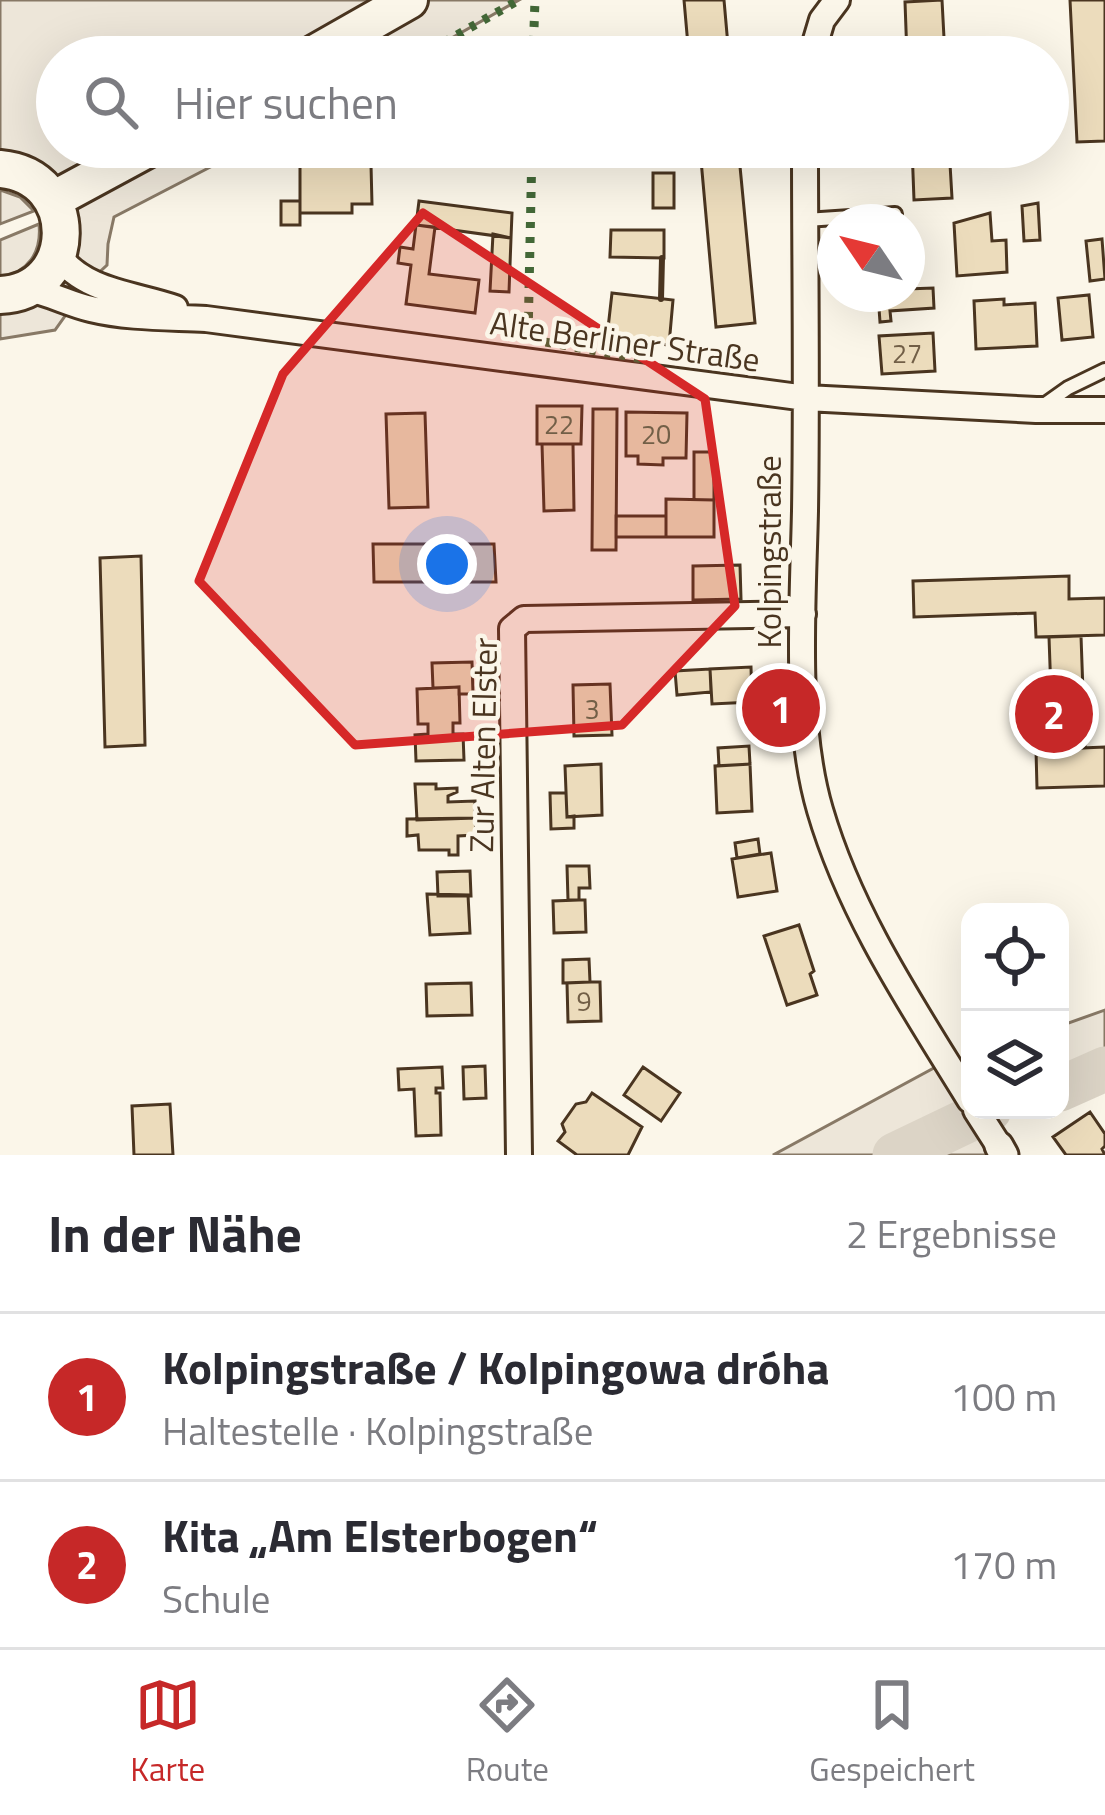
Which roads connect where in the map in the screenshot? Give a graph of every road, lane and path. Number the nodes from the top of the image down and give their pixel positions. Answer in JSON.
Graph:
{"nodes":[{"id":1,"x":409,"y":0,"type":"edge"},
{"id":2,"x":837,"y":0,"type":"edge"},
{"id":3,"x":346,"y":36,"type":"edge"},
{"id":4,"x":817,"y":36,"type":"edge"},
{"id":5,"x":112,"y":168,"type":"edge"},
{"id":6,"x":805,"y":168,"type":"edge"},
{"id":7,"x":0,"y":169,"type":"edge"},
{"id":8,"x":53,"y":200,"type":"junction"},
{"id":9,"x":817,"y":219,"type":"edge"},
{"id":10,"x":805,"y":220,"type":"junction"},
{"id":11,"x":58,"y":255,"type":"junction"},
{"id":12,"x":14,"y":292,"type":"edge"},
{"id":13,"x":206,"y":319,"type":"junction"},
{"id":14,"x":1105,"y":370,"type":"edge"},
{"id":15,"x":806,"y":398,"type":"junction"},
{"id":16,"x":1036,"y":410,"type":"junction"},
{"id":17,"x":1105,"y":410,"type":"edge"},
{"id":18,"x":803,"y":614,"type":"junction"},
{"id":19,"x":961,"y":1085,"type":"edge"},
{"id":20,"x":982,"y":1119,"type":"edge"},
{"id":21,"x":1001,"y":1150,"type":"edge"},
{"id":22,"x":519,"y":1155,"type":"edge"}],
"edges":[{"from":1,"to":3,"type":"main road"},
{"from":2,"to":4,"type":"street"},
{"from":5,"to":8,"type":"main road"},
{"from":6,"to":10,"type":"street","name":"Kolpingstraße"},
{"from":7,"to":8,"type":"main road"},
{"from":8,"to":11,"type":"main road"},
{"from":9,"to":10,"type":"lane"},
{"from":10,"to":15,"type":"street","name":"Kolpingstraße"},
{"from":11,"to":12,"type":"main road"},
{"from":11,"to":13,"type":"street","name":"Alte Berliner Straße"},
{"from":12,"to":13,"type":"street","name":"Alte Berliner Straße"},
{"from":13,"to":15,"type":"street","name":"Alte Berliner Straße"},
{"from":14,"to":16,"type":"lane"},
{"from":15,"to":16,"type":"street","name":"Alte Berliner Straße"},
{"from":15,"to":18,"type":"street","name":"Kolpingstraße"},
{"from":16,"to":17,"type":"street","name":"Alte Berliner Straße"},
{"from":18,"to":19,"type":"street","name":"Kolpingstraße"},
{"from":18,"to":22,"type":"street","name":"Zur Alten Elster"},
{"from":20,"to":21,"type":"street"}]}
